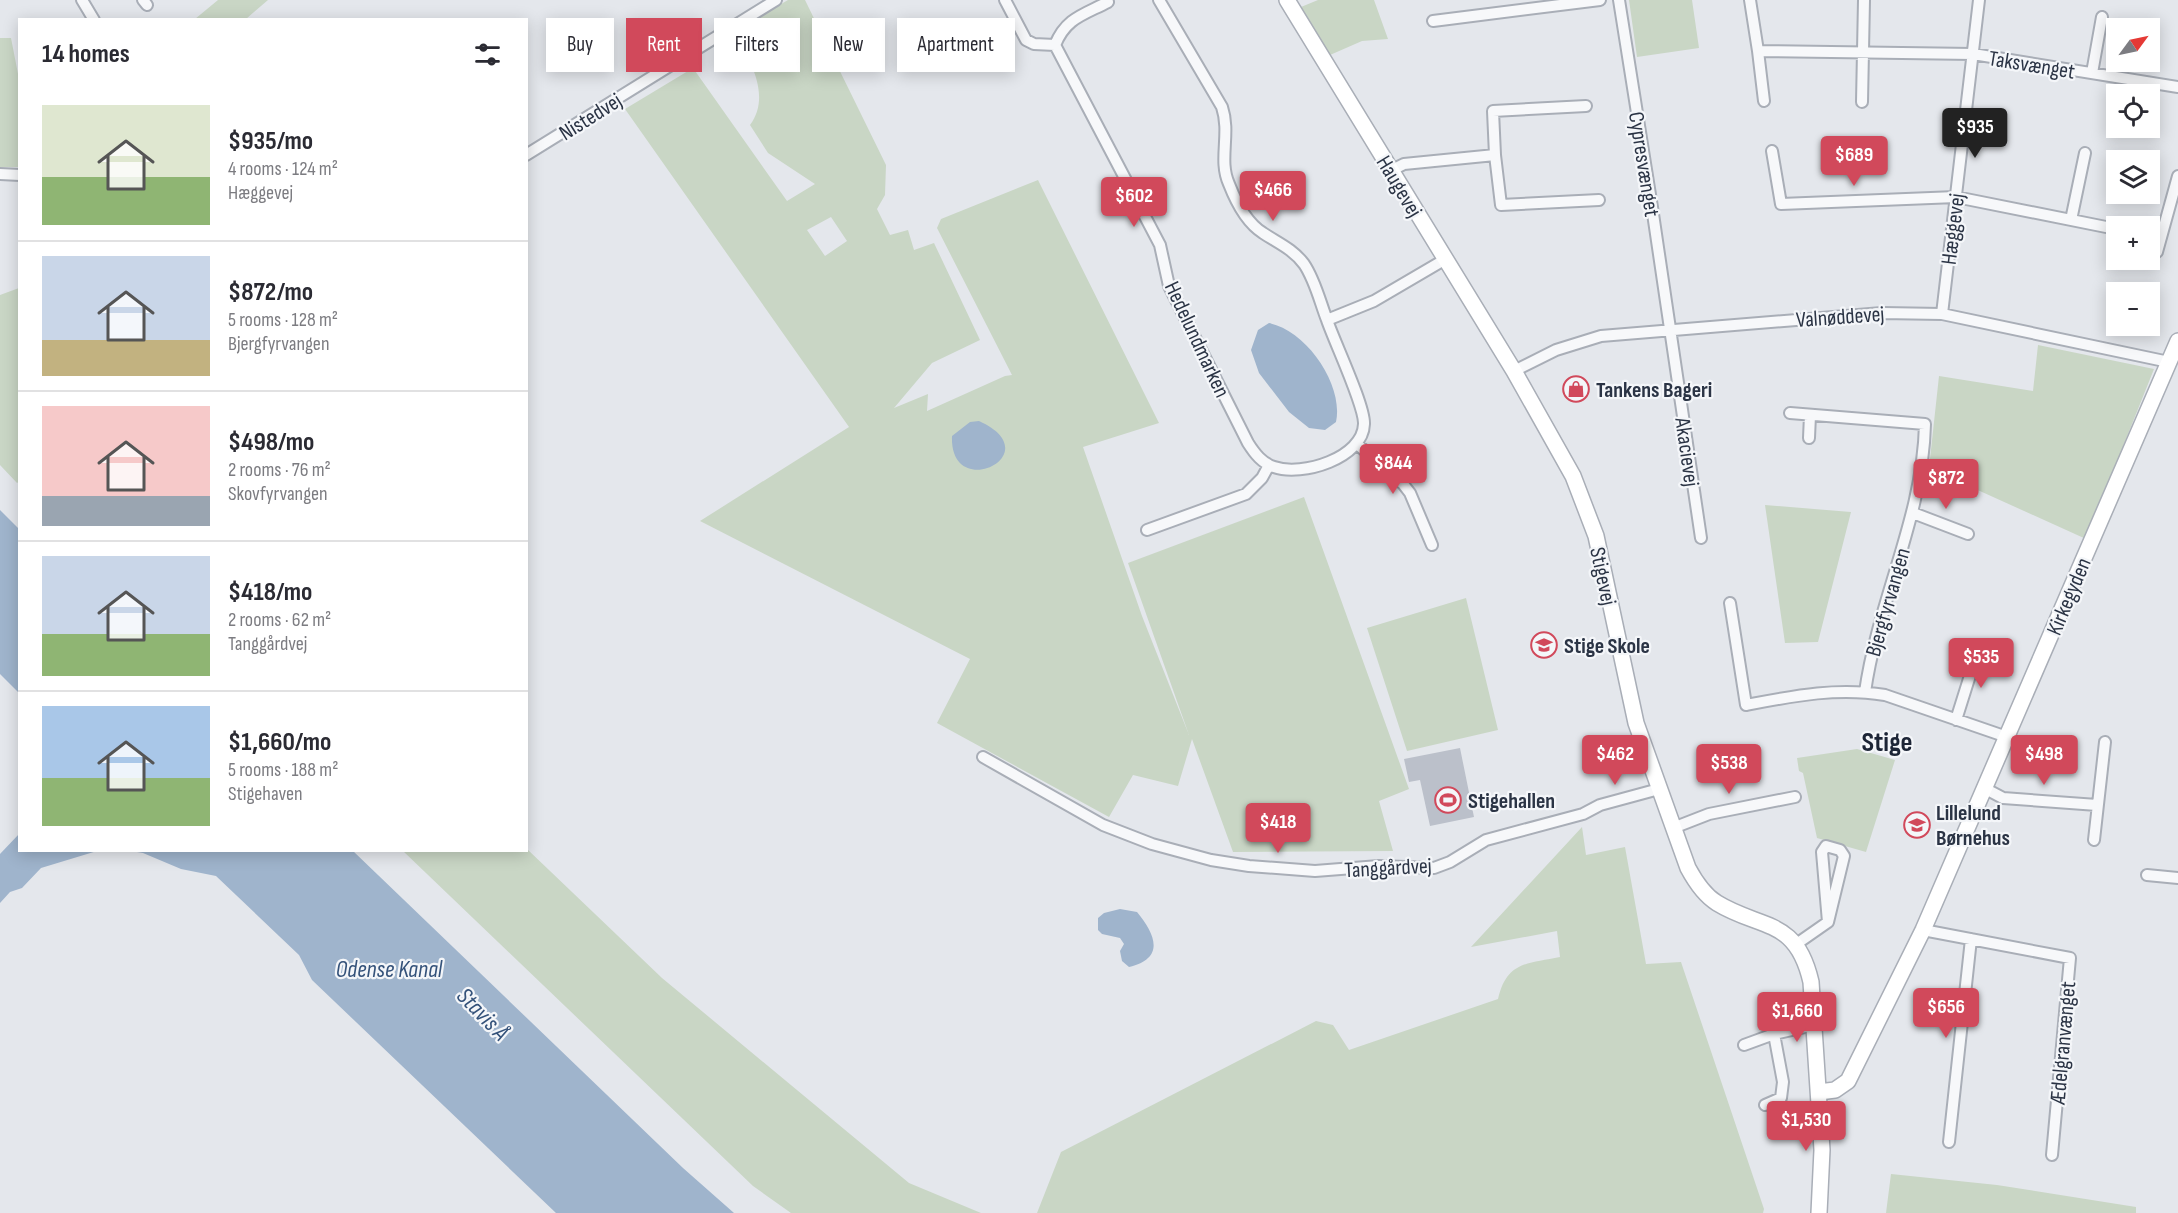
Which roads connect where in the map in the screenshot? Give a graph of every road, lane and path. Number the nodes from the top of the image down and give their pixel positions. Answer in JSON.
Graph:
{"nodes":[{"id":1,"x":776,"y":0,"type":"edge"},
{"id":2,"x":1005,"y":0,"type":"edge"},
{"id":3,"x":1160,"y":0,"type":"edge"},
{"id":4,"x":1287,"y":0,"type":"edge"},
{"id":5,"x":1600,"y":0,"type":"edge"},
{"id":6,"x":1619,"y":0,"type":"edge"},
{"id":7,"x":1750,"y":0,"type":"edge"},
{"id":8,"x":1864,"y":0,"type":"edge"},
{"id":9,"x":1979,"y":0,"type":"edge"},
{"id":10,"x":85,"y":1,"type":"edge"},
{"id":11,"x":1109,"y":1,"type":"edge"},
{"id":12,"x":2102,"y":17,"type":"dead end"},
{"id":13,"x":93,"y":18,"type":"edge"},
{"id":14,"x":1433,"y":21,"type":"dead end"},
{"id":15,"x":1055,"y":45,"type":"junction"},
{"id":16,"x":1758,"y":51,"type":"junction"},
{"id":17,"x":1863,"y":52,"type":"junction"},
{"id":18,"x":1972,"y":54,"type":"junction"},
{"id":19,"x":2092,"y":73,"type":"junction"},
{"id":20,"x":2178,"y":87,"type":"edge"},
{"id":21,"x":1764,"y":101,"type":"dead end"},
{"id":22,"x":1862,"y":102,"type":"dead end"},
{"id":23,"x":1586,"y":106,"type":"dead end"},
{"id":24,"x":1772,"y":151,"type":"dead end"},
{"id":25,"x":2085,"y":153,"type":"dead end"},
{"id":26,"x":528,"y":154,"type":"edge"},
{"id":27,"x":1496,"y":156,"type":"junction"},
{"id":28,"x":1390,"y":171,"type":"junction"},
{"id":29,"x":0,"y":174,"type":"edge"},
{"id":30,"x":18,"y":175,"type":"edge"},
{"id":31,"x":2178,"y":176,"type":"edge"},
{"id":32,"x":1956,"y":197,"type":"junction"},
{"id":33,"x":1599,"y":200,"type":"dead end"},
{"id":34,"x":1139,"y":207,"type":"junction"},
{"id":35,"x":1127,"y":213,"type":"dead end"},
{"id":36,"x":2071,"y":220,"type":"junction"},
{"id":37,"x":2160,"y":224,"type":"edge"},
{"id":38,"x":2106,"y":227,"type":"edge"},
{"id":39,"x":1444,"y":260,"type":"junction"},
{"id":40,"x":1942,"y":314,"type":"junction"},
{"id":41,"x":1327,"y":320,"type":"junction"},
{"id":42,"x":1670,"y":329,"type":"junction"},
{"id":43,"x":2178,"y":341,"type":"edge"},
{"id":44,"x":2169,"y":362,"type":"junction"},
{"id":45,"x":1514,"y":371,"type":"junction"},
{"id":46,"x":1790,"y":413,"type":"dead end"},
{"id":47,"x":1810,"y":415,"type":"junction"},
{"id":48,"x":1809,"y":438,"type":"dead end"},
{"id":49,"x":1357,"y":444,"type":"junction"},
{"id":50,"x":1273,"y":466,"type":"junction"},
{"id":51,"x":1913,"y":513,"type":"junction"},
{"id":52,"x":1147,"y":530,"type":"dead end"},
{"id":53,"x":1968,"y":534,"type":"dead end"},
{"id":54,"x":1701,"y":538,"type":"dead end"},
{"id":55,"x":1432,"y":545,"type":"dead end"},
{"id":56,"x":1730,"y":603,"type":"dead end"},
{"id":57,"x":1978,"y":650,"type":"dead end"},
{"id":58,"x":1865,"y":692,"type":"junction"},
{"id":59,"x":1956,"y":720,"type":"junction"},
{"id":60,"x":2007,"y":737,"type":"junction"},
{"id":61,"x":2105,"y":742,"type":"dead end"},
{"id":62,"x":983,"y":757,"type":"dead end"},
{"id":63,"x":1984,"y":788,"type":"junction"},
{"id":64,"x":1659,"y":789,"type":"junction"},
{"id":65,"x":1796,"y":797,"type":"dead end"},
{"id":66,"x":2097,"y":805,"type":"junction"},
{"id":67,"x":1673,"y":828,"type":"junction"},
{"id":68,"x":2094,"y":840,"type":"dead end"},
{"id":69,"x":2147,"y":875,"type":"dead end"},
{"id":70,"x":2178,"y":878,"type":"edge"},
{"id":71,"x":1828,"y":922,"type":"junction"},
{"id":72,"x":1923,"y":930,"type":"junction"},
{"id":73,"x":1971,"y":939,"type":"junction"},
{"id":74,"x":1795,"y":945,"type":"junction"},
{"id":75,"x":1814,"y":1025,"type":"junction"},
{"id":76,"x":1774,"y":1034,"type":"junction"},
{"id":77,"x":1744,"y":1045,"type":"dead end"},
{"id":78,"x":1819,"y":1092,"type":"junction"},
{"id":79,"x":1765,"y":1105,"type":"dead end"},
{"id":80,"x":1949,"y":1142,"type":"dead end"},
{"id":81,"x":2052,"y":1155,"type":"dead end"},
{"id":82,"x":1818,"y":1213,"type":"edge"}],
"edges":[{"from":1,"to":26,"type":"street","name":"Nistedvej"},
{"from":2,"to":15,"type":"street"},
{"from":3,"to":41,"type":"street"},
{"from":4,"to":28,"type":"street","name":"Haugevej"},
{"from":5,"to":14,"type":"street"},
{"from":6,"to":42,"type":"street","name":"Cypresvænget"},
{"from":7,"to":16,"type":"street"},
{"from":8,"to":17,"type":"street"},
{"from":9,"to":18,"type":"street","name":"Hæggevej"},
{"from":10,"to":13,"type":"street"},
{"from":11,"to":15,"type":"street"},
{"from":12,"to":19,"type":"street","name":"Taksvænget"},
{"from":15,"to":34,"type":"street","name":"Hedelundmarken"},
{"from":16,"to":17,"type":"street","name":"Taksvænget"},
{"from":16,"to":21,"type":"street"},
{"from":17,"to":18,"type":"street","name":"Taksvænget"},
{"from":17,"to":22,"type":"street"},
{"from":18,"to":19,"type":"street","name":"Taksvænget"},
{"from":18,"to":32,"type":"street","name":"Hæggevej"},
{"from":19,"to":20,"type":"street","name":"Taksvænget"},
{"from":23,"to":27,"type":"street"},
{"from":24,"to":32,"type":"street"},
{"from":25,"to":36,"type":"street"},
{"from":27,"to":28,"type":"street"},
{"from":27,"to":33,"type":"street"},
{"from":28,"to":39,"type":"street","name":"Haugevej"},
{"from":29,"to":30,"type":"street"},
{"from":31,"to":37,"type":"street"},
{"from":32,"to":36,"type":"street"},
{"from":32,"to":40,"type":"street","name":"Hæggevej"},
{"from":34,"to":35,"type":"street"},
{"from":34,"to":50,"type":"street","name":"Hedelundmarken"},
{"from":36,"to":38,"type":"street"},
{"from":39,"to":41,"type":"street"},
{"from":39,"to":45,"type":"street","name":"Haugevej"},
{"from":40,"to":42,"type":"street","name":"Valnøddevej"},
{"from":40,"to":44,"type":"street","name":"Valnøddevej"},
{"from":41,"to":49,"type":"street"},
{"from":42,"to":45,"type":"street","name":"Valnøddevej"},
{"from":42,"to":54,"type":"street","name":"Akacievej"},
{"from":43,"to":44,"type":"street","name":"Kirkegyden"},
{"from":44,"to":60,"type":"street","name":"Kirkegyden"},
{"from":45,"to":64,"type":"street","name":"Stigevej"},
{"from":46,"to":47,"type":"street","name":"Bjergfyrvangen"},
{"from":47,"to":48,"type":"street"},
{"from":47,"to":51,"type":"street","name":"Bjergfyrvangen"},
{"from":49,"to":50,"type":"street"},
{"from":49,"to":55,"type":"street"},
{"from":50,"to":52,"type":"street"},
{"from":51,"to":53,"type":"street"},
{"from":51,"to":58,"type":"street","name":"Bjergfyrvangen"},
{"from":56,"to":58,"type":"street"},
{"from":57,"to":59,"type":"street"},
{"from":58,"to":59,"type":"street"},
{"from":59,"to":60,"type":"street"},
{"from":60,"to":63,"type":"street","name":"Kirkegyden"},
{"from":61,"to":66,"type":"street"},
{"from":62,"to":64,"type":"street","name":"Tanggårdvej"},
{"from":63,"to":66,"type":"street"},
{"from":63,"to":72,"type":"street","name":"Kirkegyden"},
{"from":64,"to":67,"type":"street","name":"Stigevej"},
{"from":65,"to":67,"type":"street"},
{"from":66,"to":68,"type":"street"},
{"from":67,"to":74,"type":"street","name":"Stigevej"},
{"from":69,"to":70,"type":"street"},
{"from":71,"to":71,"type":"street"},
{"from":71,"to":74,"type":"street"},
{"from":72,"to":73,"type":"street","name":"Ædelgranvænget"},
{"from":72,"to":78,"type":"street","name":"Kirkegyden"},
{"from":73,"to":80,"type":"street"},
{"from":73,"to":81,"type":"street","name":"Ædelgranvænget"},
{"from":74,"to":75,"type":"street","name":"Stigevej"},
{"from":75,"to":76,"type":"street"},
{"from":75,"to":78,"type":"street","name":"Stigevej"},
{"from":76,"to":77,"type":"street"},
{"from":76,"to":79,"type":"street"},
{"from":78,"to":82,"type":"street","name":"Stigevej"}]}
